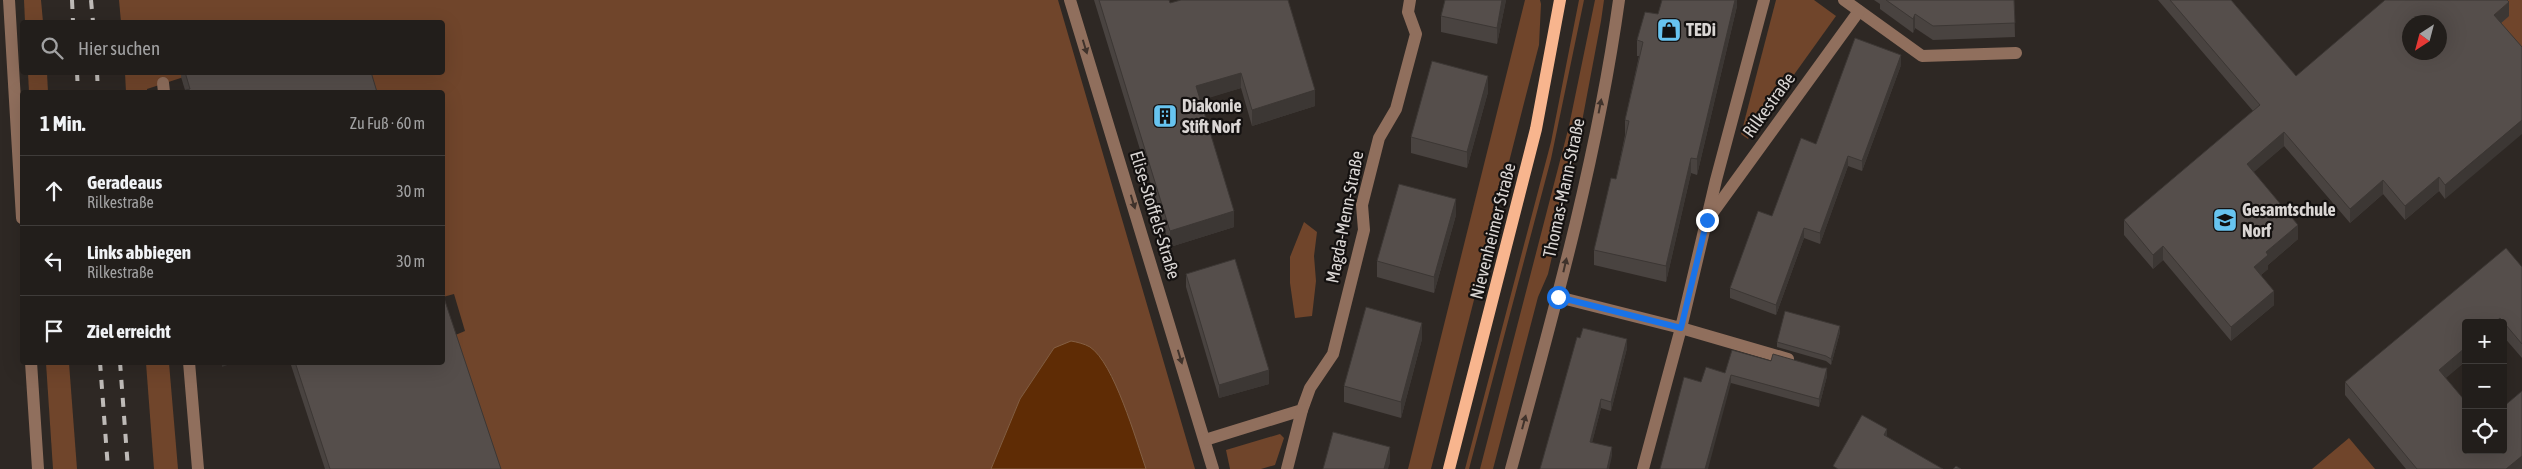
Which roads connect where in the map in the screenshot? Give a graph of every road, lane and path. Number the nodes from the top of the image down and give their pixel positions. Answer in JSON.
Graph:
{"nodes":[{"id":1,"x":10,"y":0,"type":"edge"},
{"id":2,"x":1070,"y":0,"type":"edge"},
{"id":3,"x":1410,"y":0,"type":"edge"},
{"id":4,"x":1560,"y":0,"type":"edge"},
{"id":5,"x":1619,"y":0,"type":"edge"},
{"id":6,"x":1764,"y":0,"type":"edge"},
{"id":7,"x":1844,"y":0,"type":"edge"},
{"id":8,"x":1859,"y":11,"type":"junction"},
{"id":9,"x":2016,"y":53,"type":"dead end"},
{"id":10,"x":20,"y":182,"type":"edge"},
{"id":11,"x":1707,"y":220,"type":"junction"},
{"id":12,"x":1558,"y":297,"type":"junction"},
{"id":13,"x":1681,"y":328,"type":"junction"},
{"id":14,"x":1805,"y":364,"type":"edge"},
{"id":15,"x":31,"y":365,"type":"edge"},
{"id":16,"x":188,"y":365,"type":"edge"},
{"id":17,"x":1302,"y":410,"type":"junction"},
{"id":18,"x":1205,"y":440,"type":"junction"},
{"id":19,"x":38,"y":469,"type":"edge"},
{"id":20,"x":198,"y":469,"type":"edge"},
{"id":21,"x":1213,"y":469,"type":"edge"},
{"id":22,"x":1287,"y":469,"type":"edge"},
{"id":23,"x":1449,"y":469,"type":"edge"},
{"id":24,"x":1511,"y":469,"type":"edge"},
{"id":25,"x":1643,"y":469,"type":"edge"}],
"edges":[{"from":1,"to":10,"type":"street"},
{"from":2,"to":18,"type":"street","name":"Elise-Stoffels-Straße","one_way":true},
{"from":3,"to":17,"type":"street","name":"Magda-Menn-Straße"},
{"from":4,"to":23,"type":"main road","name":"Nievenheimer Straße"},
{"from":12,"to":5,"type":"street","name":"Thomas-Mann-Straße","one_way":true},
{"from":6,"to":11,"type":"street","name":"Rilkestraße"},
{"from":7,"to":8,"type":"street"},
{"from":8,"to":9,"type":"street"},
{"from":8,"to":11,"type":"street","name":"Rilkestraße"},
{"from":11,"to":13,"type":"street","name":"Rilkestraße"},
{"from":12,"to":13,"type":"street"},
{"from":24,"to":12,"type":"street","name":"Thomas-Mann-Straße","one_way":true},
{"from":13,"to":14,"type":"street"},
{"from":13,"to":25,"type":"street","name":"Rilkestraße"},
{"from":15,"to":19,"type":"street"},
{"from":16,"to":20,"type":"street"},
{"from":17,"to":18,"type":"street"},
{"from":17,"to":22,"type":"street","name":"Magda-Menn-Straße"},
{"from":18,"to":21,"type":"street"}]}
